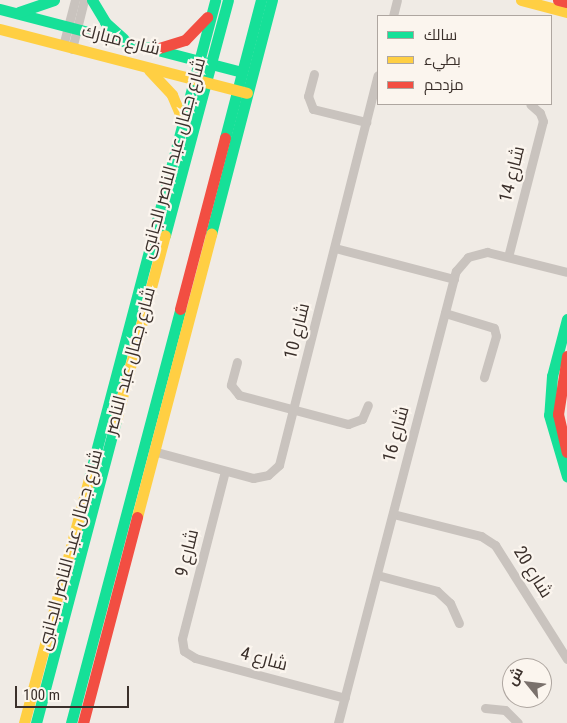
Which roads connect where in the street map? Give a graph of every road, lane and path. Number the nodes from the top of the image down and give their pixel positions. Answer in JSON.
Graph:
{"nodes":[{"id":1,"x":54,"y":0,"type":"edge"},
{"id":2,"x":75,"y":0,"type":"edge"},
{"id":3,"x":84,"y":0,"type":"edge"},
{"id":4,"x":92,"y":0,"type":"edge"},
{"id":5,"x":228,"y":0,"type":"edge"},
{"id":6,"x":261,"y":0,"type":"edge"},
{"id":7,"x":272,"y":0,"type":"edge"},
{"id":8,"x":397,"y":0,"type":"edge"},
{"id":9,"x":521,"y":0,"type":"edge"},
{"id":10,"x":558,"y":0,"type":"edge"},
{"id":11,"x":567,"y":2,"type":"edge"},
{"id":12,"x":214,"y":3,"type":"edge"},
{"id":13,"x":0,"y":9,"type":"edge"},
{"id":14,"x":13,"y":12,"type":"junction"},
{"id":15,"x":567,"y":12,"type":"edge"},
{"id":16,"x":393,"y":15,"type":"edge"},
{"id":17,"x":72,"y":28,"type":"junction"},
{"id":18,"x":0,"y":29,"type":"edge"},
{"id":19,"x":128,"y":42,"type":"junction"},
{"id":20,"x":68,"y":47,"type":"junction"},
{"id":21,"x":153,"y":49,"type":"junction"},
{"id":22,"x":199,"y":60,"type":"junction"},
{"id":23,"x":211,"y":64,"type":"junction"},
{"id":24,"x":147,"y":69,"type":"junction"},
{"id":25,"x":241,"y":72,"type":"junction"},
{"id":26,"x":314,"y":74,"type":"dead end"},
{"id":27,"x":377,"y":79,"type":"edge"},
{"id":28,"x":194,"y":80,"type":"junction"},
{"id":29,"x":206,"y":83,"type":"junction"},
{"id":30,"x":242,"y":92,"type":"junction"},
{"id":31,"x":531,"y":105,"type":"edge"},
{"id":32,"x":183,"y":121,"type":"junction"},
{"id":33,"x":366,"y":122,"type":"junction"},
{"id":34,"x":335,"y":248,"type":"junction"},
{"id":35,"x":508,"y":257,"type":"junction"},
{"id":36,"x":567,"y":272,"type":"edge"},
{"id":37,"x":454,"y":279,"type":"junction"},
{"id":38,"x":139,"y":307,"type":"junction"},
{"id":39,"x":445,"y":313,"type":"junction"},
{"id":40,"x":567,"y":319,"type":"edge"},
{"id":41,"x":567,"y":356,"type":"edge"},
{"id":42,"x":237,"y":362,"type":"dead end"},
{"id":43,"x":484,"y":377,"type":"dead end"},
{"id":44,"x":368,"y":405,"type":"dead end"},
{"id":45,"x":294,"y":410,"type":"junction"},
{"id":46,"x":153,"y":451,"type":"junction"},
{"id":47,"x":567,"y":452,"type":"edge"},
{"id":48,"x":226,"y":471,"type":"junction"},
{"id":49,"x":567,"y":476,"type":"edge"},
{"id":50,"x":91,"y":490,"type":"joint"},
{"id":51,"x":393,"y":514,"type":"junction"},
{"id":52,"x":377,"y":575,"type":"junction"},
{"id":53,"x":459,"y":623,"type":"dead end"},
{"id":54,"x":182,"y":643,"type":"joint"},
{"id":55,"x":567,"y":659,"type":"edge"},
{"id":56,"x":44,"y":670,"type":"junction"},
{"id":57,"x":345,"y":698,"type":"junction"},
{"id":58,"x":485,"y":708,"type":"dead end"},
{"id":59,"x":24,"y":723,"type":"edge"},
{"id":60,"x":36,"y":723,"type":"edge"},
{"id":61,"x":72,"y":723,"type":"edge"},
{"id":62,"x":83,"y":723,"type":"edge"},
{"id":63,"x":338,"y":723,"type":"edge"},
{"id":64,"x":518,"y":723,"type":"edge"}],
"edges":[{"from":1,"to":14,"type":"main road"},
{"from":2,"to":17,"type":"street"},
{"from":3,"to":17,"type":"street"},
{"from":4,"to":19,"type":"main road"},
{"from":5,"to":23,"type":"main road","name":"شارع جمال عبد الناصر"},
{"from":6,"to":25,"type":"main road","name":"شارع جمال عبد الناصر"},
{"from":7,"to":30,"type":"main road"},
{"from":8,"to":16,"type":"street"},
{"from":9,"to":15,"type":"main road"},
{"from":10,"to":11,"type":"main road"},
{"from":12,"to":21,"type":"main road"},
{"from":12,"to":22,"type":"main road","name":"شارع جمال عبد الناصر الجانبى"},
{"from":13,"to":14,"type":"main road","name":"شارع مبارك"},
{"from":14,"to":17,"type":"main road","name":"شارع مبارك"},
{"from":17,"to":19,"type":"main road","name":"شارع مبارك"},
{"from":17,"to":20,"type":"street"},
{"from":18,"to":20,"type":"main road","name":"شارع مبارك"},
{"from":19,"to":21,"type":"main road","name":"شارع مبارك"},
{"from":20,"to":24,"type":"main road","name":"شارع مبارك"},
{"from":21,"to":22,"type":"main road","name":"شارع مبارك"},
{"from":22,"to":23,"type":"main road","name":"شارع مبارك"},
{"from":22,"to":28,"type":"main road","name":"شارع جمال عبد الناصر الجانبى"},
{"from":23,"to":25,"type":"main road","name":"شارع مبارك"},
{"from":23,"to":29,"type":"main road","name":"شارع جمال عبد الناصر"},
{"from":24,"to":28,"type":"main road","name":"شارع مبارك"},
{"from":24,"to":32,"type":"main road"},
{"from":25,"to":30,"type":"main road","name":"شارع جمال عبد الناصر"},
{"from":26,"to":33,"type":"street"},
{"from":27,"to":33,"type":"street","name":"شارع 10"},
{"from":28,"to":29,"type":"main road","name":"شارع مبارك"},
{"from":28,"to":32,"type":"main road","name":"شارع جمال عبد الناصر الجانبى"},
{"from":29,"to":30,"type":"main road","name":"شارع مبارك"},
{"from":29,"to":38,"type":"main road","name":"شارع جمال عبد الناصر"},
{"from":30,"to":46,"type":"main road"},
{"from":30,"to":61,"type":"main road","name":"شارع جمال عبد الناصر"},
{"from":31,"to":35,"type":"street","name":"شارع 14"},
{"from":32,"to":38,"type":"main road","name":"شارع جمال عبد الناصر الجانبى"},
{"from":33,"to":34,"type":"street","name":"شارع 10"},
{"from":34,"to":37,"type":"street"},
{"from":34,"to":45,"type":"street","name":"شارع 10"},
{"from":35,"to":36,"type":"street","name":"شارع 16"},
{"from":35,"to":37,"type":"street","name":"شارع 16"},
{"from":37,"to":39,"type":"street","name":"شارع 16"},
{"from":38,"to":50,"type":"main road","name":"شارع جمال عبد الناصر"},
{"from":39,"to":43,"type":"street"},
{"from":39,"to":51,"type":"street","name":"شارع 16"},
{"from":40,"to":49,"type":"main road"},
{"from":41,"to":47,"type":"main road"},
{"from":42,"to":45,"type":"street"},
{"from":44,"to":45,"type":"street"},
{"from":45,"to":48,"type":"street","name":"شارع 10"},
{"from":46,"to":48,"type":"street","name":"شارع 10"},
{"from":46,"to":62,"type":"main road"},
{"from":48,"to":54,"type":"street","name":"شارع 9"},
{"from":50,"to":56,"type":"main road","name":"شارع جمال عبد الناصر الجانبى"},
{"from":51,"to":52,"type":"street","name":"شارع 16"},
{"from":51,"to":55,"type":"street","name":"شارع 20"},
{"from":52,"to":53,"type":"street"},
{"from":52,"to":57,"type":"street","name":"شارع 16"},
{"from":54,"to":57,"type":"street","name":"شارع 4"},
{"from":56,"to":59,"type":"main road","name":"شارع جمال عبد الناصر الجانبى"},
{"from":56,"to":60,"type":"main road"},
{"from":57,"to":63,"type":"street","name":"شارع 16"},
{"from":58,"to":64,"type":"street"}]}
